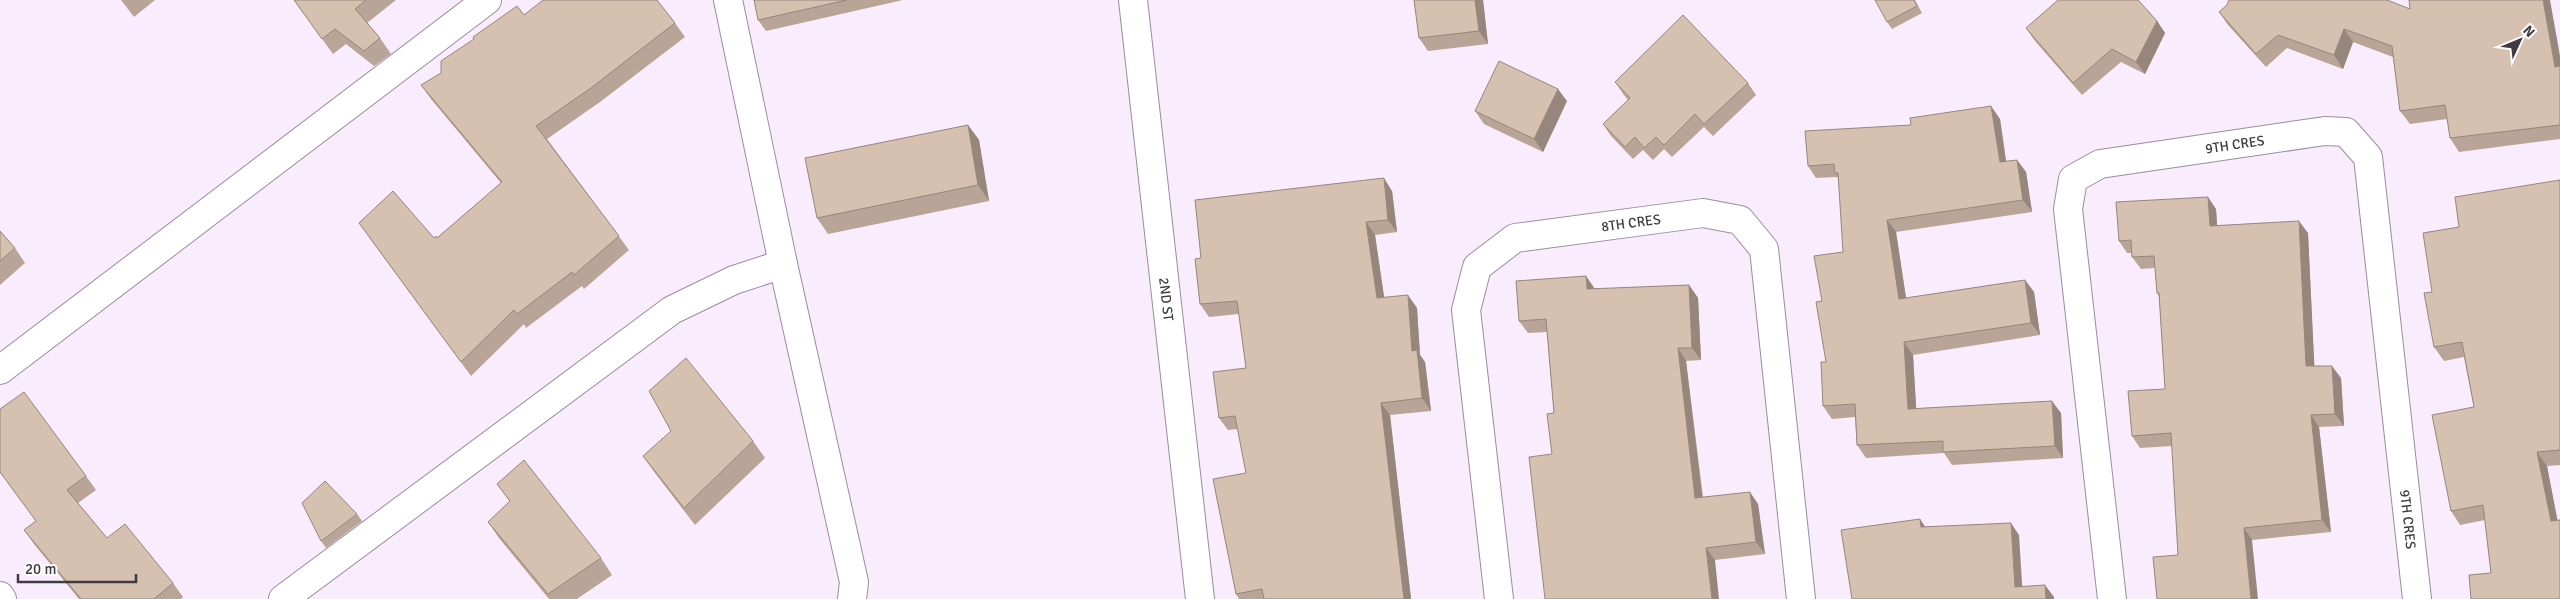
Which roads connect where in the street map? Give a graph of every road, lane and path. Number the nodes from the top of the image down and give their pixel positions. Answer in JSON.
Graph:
{"nodes":[{"id":1,"x":487,"y":0,"type":"edge"},
{"id":2,"x":728,"y":0,"type":"edge"},
{"id":3,"x":1133,"y":0,"type":"edge"},
{"id":4,"x":783,"y":264,"type":"junction"},
{"id":5,"x":0,"y":370,"type":"edge"},
{"id":6,"x":0,"y":596,"type":"edge"},
{"id":7,"x":2,"y":599,"type":"edge"},
{"id":8,"x":283,"y":599,"type":"edge"},
{"id":9,"x":852,"y":599,"type":"edge"},
{"id":10,"x":1200,"y":599,"type":"edge"},
{"id":11,"x":1499,"y":599,"type":"edge"},
{"id":12,"x":1802,"y":599,"type":"edge"},
{"id":13,"x":2112,"y":599,"type":"edge"},
{"id":14,"x":2417,"y":599,"type":"edge"}],
"edges":[{"from":1,"to":5,"type":"street"},
{"from":2,"to":4,"type":"street"},
{"from":3,"to":10,"type":"street","name":"2ND ST"},
{"from":4,"to":8,"type":"street"},
{"from":4,"to":9,"type":"street"},
{"from":6,"to":7,"type":"street"},
{"from":11,"to":12,"type":"street","name":"8TH CRES"},
{"from":13,"to":14,"type":"street","name":"9TH CRES"}]}
